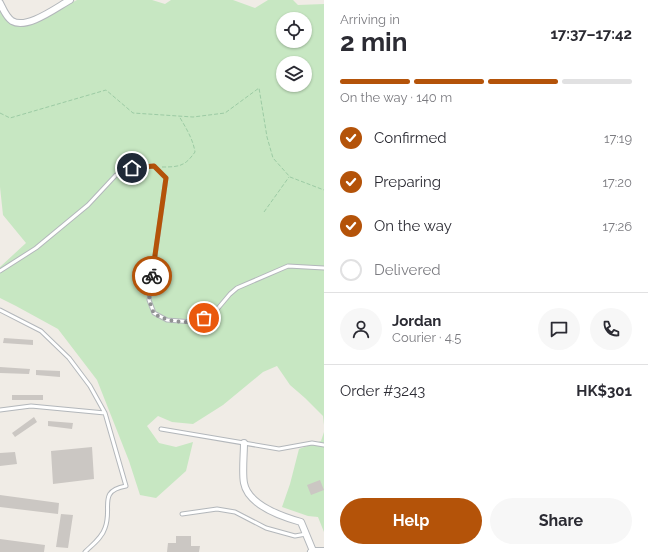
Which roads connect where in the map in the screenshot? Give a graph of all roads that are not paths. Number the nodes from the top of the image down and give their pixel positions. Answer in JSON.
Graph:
{"nodes":[{"id":1,"x":70,"y":0,"type":"edge"},
{"id":2,"x":0,"y":3,"type":"edge"},
{"id":3,"x":324,"y":268,"type":"edge"},
{"id":4,"x":0,"y":271,"type":"edge"},
{"id":5,"x":0,"y":310,"type":"edge"},
{"id":6,"x":0,"y":410,"type":"edge"},
{"id":7,"x":105,"y":413,"type":"junction"},
{"id":8,"x":161,"y":429,"type":"dead end"},
{"id":9,"x":244,"y":443,"type":"junction"},
{"id":10,"x":324,"y":445,"type":"edge"},
{"id":11,"x":182,"y":514,"type":"dead end"},
{"id":12,"x":306,"y":534,"type":"junction"},
{"id":13,"x":312,"y":551,"type":"edge"},
{"id":14,"x":324,"y":551,"type":"edge"},
{"id":15,"x":85,"y":552,"type":"edge"}],
"edges":[{"from":1,"to":2,"type":"street"},
{"from":3,"to":4,"type":"lane"},
{"from":5,"to":7,"type":"lane"},
{"from":6,"to":7,"type":"lane"},
{"from":7,"to":15,"type":"lane"},
{"from":8,"to":9,"type":"lane"},
{"from":9,"to":10,"type":"lane"},
{"from":9,"to":12,"type":"street"},
{"from":11,"to":12,"type":"lane"},
{"from":12,"to":13,"type":"street"},
{"from":13,"to":14,"type":"street"}]}
